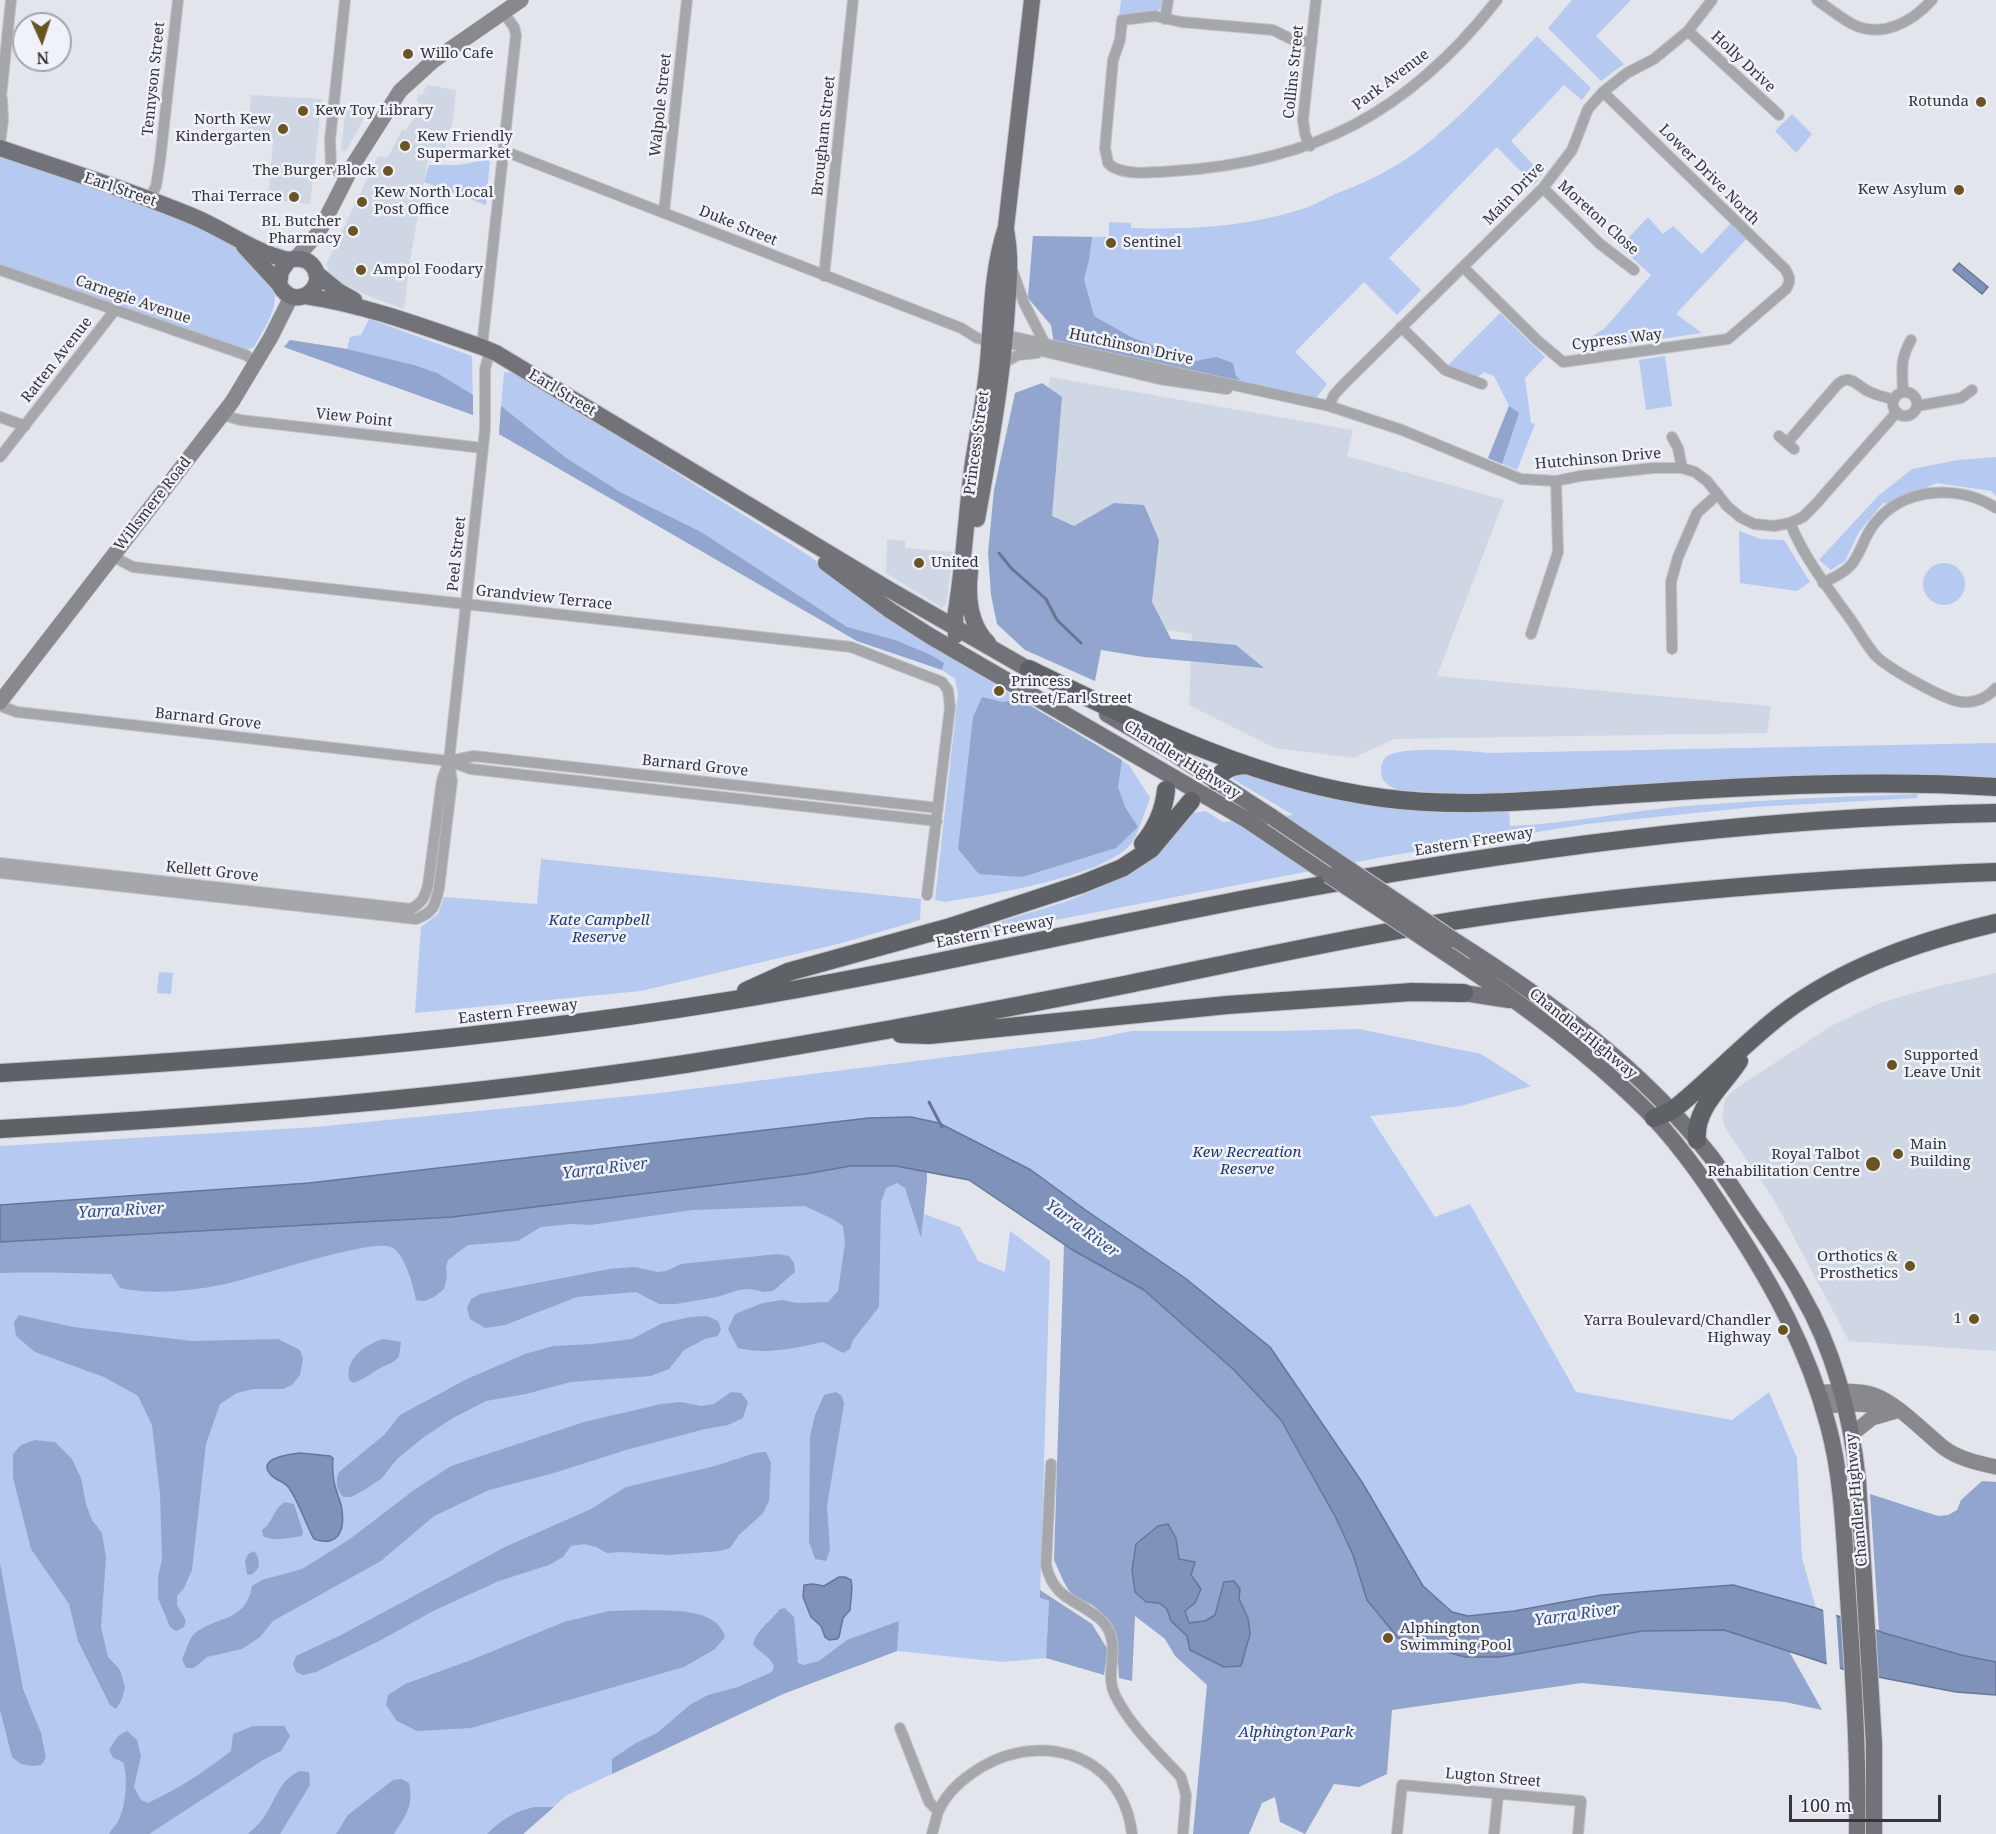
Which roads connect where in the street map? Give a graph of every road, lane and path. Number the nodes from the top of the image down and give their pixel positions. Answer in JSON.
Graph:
{"nodes":[{"id":1,"x":11,"y":0,"type":"edge"},
{"id":2,"x":177,"y":0,"type":"edge"},
{"id":3,"x":345,"y":0,"type":"edge"},
{"id":4,"x":520,"y":0,"type":"edge"},
{"id":5,"x":687,"y":0,"type":"edge"},
{"id":6,"x":853,"y":0,"type":"edge"},
{"id":7,"x":1032,"y":0,"type":"edge"},
{"id":8,"x":1168,"y":0,"type":"edge"},
{"id":9,"x":1316,"y":0,"type":"edge"},
{"id":10,"x":1497,"y":0,"type":"edge"},
{"id":11,"x":1712,"y":0,"type":"edge"},
{"id":12,"x":1816,"y":0,"type":"edge"},
{"id":13,"x":1932,"y":0,"type":"edge"},
{"id":14,"x":503,"y":12,"type":"junction"},
{"id":15,"x":1165,"y":19,"type":"junction"},
{"id":16,"x":1688,"y":31,"type":"junction"},
{"id":17,"x":1312,"y":42,"type":"junction"},
{"id":18,"x":1604,"y":92,"type":"junction"},
{"id":19,"x":1,"y":103,"type":"edge"},
{"id":20,"x":1779,"y":115,"type":"dead end"},
{"id":21,"x":368,"y":143,"type":"junction"},
{"id":22,"x":0,"y":146,"type":"edge"},
{"id":23,"x":1310,"y":146,"type":"junction"},
{"id":24,"x":504,"y":151,"type":"junction"},
{"id":25,"x":346,"y":178,"type":"junction"},
{"id":26,"x":1543,"y":188,"type":"junction"},
{"id":27,"x":153,"y":201,"type":"junction"},
{"id":28,"x":664,"y":212,"type":"junction"},
{"id":29,"x":1006,"y":227,"type":"junction"},
{"id":30,"x":236,"y":237,"type":"junction"},
{"id":31,"x":1010,"y":254,"type":"junction"},
{"id":32,"x":292,"y":259,"type":"junction"},
{"id":33,"x":1463,"y":267,"type":"junction"},
{"id":34,"x":315,"y":269,"type":"junction"},
{"id":35,"x":0,"y":270,"type":"edge"},
{"id":36,"x":1634,"y":270,"type":"dead end"},
{"id":37,"x":824,"y":276,"type":"junction"},
{"id":38,"x":1790,"y":282,"type":"joint"},
{"id":39,"x":279,"y":284,"type":"junction"},
{"id":40,"x":298,"y":296,"type":"junction"},
{"id":41,"x":115,"y":310,"type":"junction"},
{"id":42,"x":372,"y":310,"type":"junction"},
{"id":43,"x":1401,"y":327,"type":"junction"},
{"id":44,"x":997,"y":337,"type":"junction"},
{"id":45,"x":1911,"y":340,"type":"dead end"},
{"id":46,"x":1044,"y":342,"type":"junction"},
{"id":47,"x":486,"y":349,"type":"junction"},
{"id":48,"x":1049,"y":353,"type":"junction"},
{"id":49,"x":255,"y":362,"type":"junction"},
{"id":50,"x":1002,"y":364,"type":"junction"},
{"id":51,"x":1482,"y":384,"type":"dead end"},
{"id":52,"x":1247,"y":390,"type":"junction"},
{"id":53,"x":1971,"y":390,"type":"dead end"},
{"id":54,"x":1903,"y":392,"type":"junction"},
{"id":55,"x":1894,"y":400,"type":"junction"},
{"id":56,"x":1329,"y":406,"type":"junction"},
{"id":57,"x":1917,"y":406,"type":"junction"},
{"id":58,"x":1897,"y":412,"type":"junction"},
{"id":59,"x":223,"y":415,"type":"junction"},
{"id":60,"x":0,"y":417,"type":"edge"},
{"id":61,"x":25,"y":426,"type":"junction"},
{"id":62,"x":1672,"y":437,"type":"dead end"},
{"id":63,"x":1787,"y":443,"type":"dead end"},
{"id":64,"x":483,"y":448,"type":"junction"},
{"id":65,"x":0,"y":457,"type":"edge"},
{"id":66,"x":1682,"y":468,"type":"junction"},
{"id":67,"x":1556,"y":481,"type":"junction"},
{"id":68,"x":1718,"y":494,"type":"junction"},
{"id":69,"x":740,"y":501,"type":"junction"},
{"id":70,"x":1996,"y":508,"type":"edge"},
{"id":71,"x":1790,"y":523,"type":"junction"},
{"id":72,"x":112,"y":556,"type":"junction"},
{"id":73,"x":1823,"y":583,"type":"junction"},
{"id":74,"x":467,"y":605,"type":"junction"},
{"id":75,"x":955,"y":627,"type":"junction"},
{"id":76,"x":1531,"y":634,"type":"dead end"},
{"id":77,"x":1671,"y":649,"type":"dead end"},
{"id":78,"x":994,"y":650,"type":"junction"},
{"id":79,"x":967,"y":657,"type":"junction"},
{"id":80,"x":1029,"y":669,"type":"junction"},
{"id":81,"x":1996,"y":688,"type":"edge"},
{"id":82,"x":0,"y":704,"type":"edge"},
{"id":83,"x":449,"y":761,"type":"junction"},
{"id":84,"x":1245,"y":765,"type":"junction"},
{"id":85,"x":1164,"y":771,"type":"junction"},
{"id":86,"x":1216,"y":781,"type":"junction"},
{"id":87,"x":1996,"y":787,"type":"edge"},
{"id":88,"x":1166,"y":790,"type":"joint"},
{"id":89,"x":1195,"y":796,"type":"junction"},
{"id":90,"x":938,"y":808,"type":"junction"},
{"id":91,"x":1996,"y":813,"type":"edge"},
{"id":92,"x":936,"y":821,"type":"junction"},
{"id":93,"x":0,"y":863,"type":"edge"},
{"id":94,"x":1996,"y":872,"type":"edge"},
{"id":95,"x":0,"y":873,"type":"edge"},
{"id":96,"x":1101,"y":876,"type":"junction"},
{"id":97,"x":927,"y":896,"type":"dead end"},
{"id":98,"x":419,"y":904,"type":"joint"},
{"id":99,"x":404,"y":919,"type":"joint"},
{"id":100,"x":1996,"y":923,"type":"edge"},
{"id":101,"x":1452,"y":939,"type":"junction"},
{"id":102,"x":1465,"y":974,"type":"junction"},
{"id":103,"x":1513,"y":1001,"type":"junction"},
{"id":104,"x":717,"y":1003,"type":"junction"},
{"id":105,"x":864,"y":1034,"type":"junction"},
{"id":106,"x":1754,"y":1039,"type":"junction"},
{"id":107,"x":0,"y":1073,"type":"edge"},
{"id":108,"x":1671,"y":1111,"type":"junction"},
{"id":109,"x":1654,"y":1118,"type":"junction"},
{"id":110,"x":0,"y":1129,"type":"edge"},
{"id":111,"x":1697,"y":1140,"type":"junction"},
{"id":112,"x":1844,"y":1398,"type":"junction"},
{"id":113,"x":1820,"y":1399,"type":"junction"},
{"id":114,"x":1896,"y":1408,"type":"junction"},
{"id":115,"x":1852,"y":1434,"type":"junction"},
{"id":116,"x":1051,"y":1464,"type":"dead end"},
{"id":117,"x":1996,"y":1467,"type":"edge"},
{"id":118,"x":900,"y":1728,"type":"dead end"},
{"id":119,"x":1498,"y":1794,"type":"junction"},
{"id":120,"x":938,"y":1811,"type":"junction"},
{"id":121,"x":932,"y":1834,"type":"edge"},
{"id":122,"x":1132,"y":1834,"type":"edge"},
{"id":123,"x":1183,"y":1834,"type":"edge"},
{"id":124,"x":1397,"y":1834,"type":"edge"},
{"id":125,"x":1494,"y":1834,"type":"edge"},
{"id":126,"x":1578,"y":1834,"type":"edge"},
{"id":127,"x":1857,"y":1834,"type":"edge"},
{"id":128,"x":1874,"y":1834,"type":"edge"}],
"edges":[{"from":1,"to":19,"type":"street"},
{"from":2,"to":27,"type":"street","name":"Tennyson Street"},
{"from":3,"to":25,"type":"street"},
{"from":4,"to":14,"type":"main road"},
{"from":5,"to":28,"type":"street","name":"Walpole Street"},
{"from":6,"to":37,"type":"street","name":"Brougham Street"},
{"from":7,"to":29,"type":"main road","name":"Princess Street"},
{"from":8,"to":15,"type":"street"},
{"from":9,"to":17,"type":"street","name":"Collins Street"},
{"from":10,"to":23,"type":"street","name":"Park Avenue"},
{"from":11,"to":16,"type":"street","name":"Main Drive"},
{"from":12,"to":13,"type":"street"},
{"from":14,"to":21,"type":"main road"},
{"from":14,"to":24,"type":"street","name":"Peel Street"},
{"from":15,"to":17,"type":"street"},
{"from":15,"to":23,"type":"street","name":"Park Avenue"},
{"from":16,"to":18,"type":"street","name":"Main Drive"},
{"from":16,"to":20,"type":"street","name":"Holly Drive"},
{"from":17,"to":23,"type":"street","name":"Collins Street"},
{"from":18,"to":26,"type":"street","name":"Main Drive"},
{"from":18,"to":38,"type":"street","name":"Lower Drive North"},
{"from":19,"to":22,"type":"street"},
{"from":21,"to":25,"type":"main road"},
{"from":21,"to":34,"type":"main road"},
{"from":22,"to":27,"type":"main road","name":"Earl Street"},
{"from":24,"to":28,"type":"street","name":"Duke Street"},
{"from":24,"to":47,"type":"street","name":"Peel Street"},
{"from":25,"to":32,"type":"main road"},
{"from":26,"to":33,"type":"street","name":"Main Drive"},
{"from":26,"to":36,"type":"street","name":"Moreton Close"},
{"from":27,"to":30,"type":"main road","name":"Earl Street"},
{"from":28,"to":37,"type":"street","name":"Duke Street"},
{"from":29,"to":31,"type":"main road","name":"Princess Street"},
{"from":29,"to":44,"type":"main road","name":"Princess Street"},
{"from":30,"to":32,"type":"main road","name":"Earl Street"},
{"from":30,"to":39,"type":"main road","name":"Earl Street"},
{"from":31,"to":44,"type":"main road","name":"Princess Street"},
{"from":31,"to":46,"type":"street"},
{"from":32,"to":34,"type":"main road"},
{"from":32,"to":39,"type":"main road"},
{"from":33,"to":38,"type":"street","name":"Cypress Way"},
{"from":33,"to":43,"type":"street","name":"Main Drive"},
{"from":34,"to":40,"type":"main road"},
{"from":34,"to":42,"type":"main road","name":"Earl Street"},
{"from":35,"to":41,"type":"street","name":"Carnegie Avenue"},
{"from":37,"to":44,"type":"street","name":"Duke Street"},
{"from":39,"to":40,"type":"main road"},
{"from":40,"to":42,"type":"main road","name":"Earl Street"},
{"from":40,"to":49,"type":"main road","name":"Willsmere Road"},
{"from":41,"to":49,"type":"street","name":"Carnegie Avenue"},
{"from":41,"to":61,"type":"street","name":"Ratten Avenue"},
{"from":42,"to":47,"type":"main road","name":"Earl Street"},
{"from":43,"to":51,"type":"street"},
{"from":43,"to":56,"type":"street","name":"Main Drive"},
{"from":44,"to":46,"type":"street","name":"Hutchinson Drive"},
{"from":44,"to":48,"type":"street","name":"Hutchinson Drive"},
{"from":44,"to":50,"type":"main road","name":"Princess Street"},
{"from":44,"to":75,"type":"main road","name":"Princess Street"},
{"from":45,"to":54,"type":"street"},
{"from":46,"to":52,"type":"street","name":"Hutchinson Drive"},
{"from":47,"to":64,"type":"street","name":"Peel Street"},
{"from":47,"to":69,"type":"main road","name":"Earl Street"},
{"from":48,"to":50,"type":"street","name":"Hutchinson Drive"},
{"from":48,"to":52,"type":"street","name":"Hutchinson Drive"},
{"from":49,"to":59,"type":"main road","name":"Willsmere Road"},
{"from":50,"to":78,"type":"main road","name":"Princess Street"},
{"from":52,"to":56,"type":"street","name":"Hutchinson Drive"},
{"from":53,"to":57,"type":"street"},
{"from":54,"to":55,"type":"street"},
{"from":54,"to":57,"type":"street"},
{"from":55,"to":58,"type":"street"},
{"from":55,"to":63,"type":"street"},
{"from":56,"to":67,"type":"street","name":"Hutchinson Drive"},
{"from":57,"to":58,"type":"street"},
{"from":58,"to":71,"type":"street"},
{"from":59,"to":64,"type":"street","name":"View Point"},
{"from":59,"to":72,"type":"main road","name":"Willsmere Road"},
{"from":60,"to":61,"type":"street"},
{"from":61,"to":65,"type":"street","name":"Ratten Avenue"},
{"from":62,"to":66,"type":"street"},
{"from":64,"to":74,"type":"street","name":"Peel Street"},
{"from":66,"to":67,"type":"street","name":"Hutchinson Drive"},
{"from":66,"to":68,"type":"street","name":"Hutchinson Drive"},
{"from":67,"to":76,"type":"street"},
{"from":68,"to":71,"type":"street","name":"Hutchinson Drive"},
{"from":68,"to":77,"type":"street"},
{"from":69,"to":75,"type":"main road","name":"Earl Street"},
{"from":69,"to":79,"type":"main road","name":"Earl Street"},
{"from":70,"to":73,"type":"street"},
{"from":71,"to":73,"type":"street"},
{"from":72,"to":74,"type":"street","name":"Grandview Terrace"},
{"from":72,"to":82,"type":"main road","name":"Willsmere Road"},
{"from":73,"to":81,"type":"street"},
{"from":74,"to":83,"type":"street","name":"Peel Street"},
{"from":74,"to":90,"type":"street","name":"Grandview Terrace"},
{"from":75,"to":78,"type":"main road","name":"Chandler Highway"},
{"from":75,"to":79,"type":"main road","name":"Princess Street"},
{"from":78,"to":80,"type":"main road","name":"Chandler Highway"},
{"from":79,"to":85,"type":"main road","name":"Chandler Highway"},
{"from":80,"to":84,"type":"highway"},
{"from":80,"to":86,"type":"main road","name":"Chandler Highway"},
{"from":82,"to":83,"type":"street","name":"Barnard Grove"},
{"from":83,"to":90,"type":"street","name":"Barnard Grove"},
{"from":83,"to":92,"type":"street","name":"Barnard Grove"},
{"from":83,"to":98,"type":"street","name":"Peel Street"},
{"from":83,"to":99,"type":"street","name":"Peel Street"},
{"from":84,"to":86,"type":"highway"},
{"from":84,"to":87,"type":"highway"},
{"from":85,"to":88,"type":"main road"},
{"from":85,"to":89,"type":"main road","name":"Chandler Highway"},
{"from":86,"to":89,"type":"main road"},
{"from":86,"to":101,"type":"main road","name":"Chandler Highway","bridge":true},
{"from":88,"to":96,"type":"highway"},
{"from":89,"to":96,"type":"highway"},
{"from":89,"to":102,"type":"main road","name":"Chandler Highway","bridge":true},
{"from":90,"to":92,"type":"street"},
{"from":91,"to":104,"type":"highway","name":"Eastern Freeway"},
{"from":92,"to":97,"type":"street"},
{"from":93,"to":98,"type":"street","name":"Kellett Grove"},
{"from":94,"to":105,"type":"highway"},
{"from":95,"to":99,"type":"street","name":"Kellett Grove"},
{"from":96,"to":104,"type":"highway"},
{"from":100,"to":106,"type":"highway"},
{"from":101,"to":102,"type":"main road"},
{"from":101,"to":108,"type":"main road","name":"Chandler Highway"},
{"from":102,"to":103,"type":"main road"},
{"from":102,"to":103,"type":"main road","name":"Chandler Highway"},
{"from":102,"to":105,"type":"highway"},
{"from":103,"to":109,"type":"main road","name":"Chandler Highway"},
{"from":104,"to":107,"type":"highway","name":"Eastern Freeway"},
{"from":105,"to":110,"type":"highway"},
{"from":106,"to":108,"type":"highway"},
{"from":106,"to":111,"type":"highway"},
{"from":108,"to":109,"type":"highway"},
{"from":108,"to":111,"type":"main road","name":"Chandler Highway"},
{"from":109,"to":113,"type":"main road","name":"Chandler Highway"},
{"from":111,"to":112,"type":"main road","name":"Chandler Highway"},
{"from":112,"to":113,"type":"main road"},
{"from":112,"to":114,"type":"main road"},
{"from":112,"to":115,"type":"main road","name":"Chandler Highway"},
{"from":113,"to":127,"type":"main road","name":"Chandler Highway"},
{"from":114,"to":115,"type":"main road"},
{"from":114,"to":117,"type":"main road"},
{"from":115,"to":128,"type":"main road","name":"Chandler Highway"},
{"from":116,"to":123,"type":"street"},
{"from":118,"to":120,"type":"street"},
{"from":119,"to":124,"type":"street","name":"Lugton Street"},
{"from":119,"to":125,"type":"street"},
{"from":119,"to":126,"type":"street","name":"Lugton Street"},
{"from":120,"to":121,"type":"street"},
{"from":120,"to":122,"type":"street"}]}
